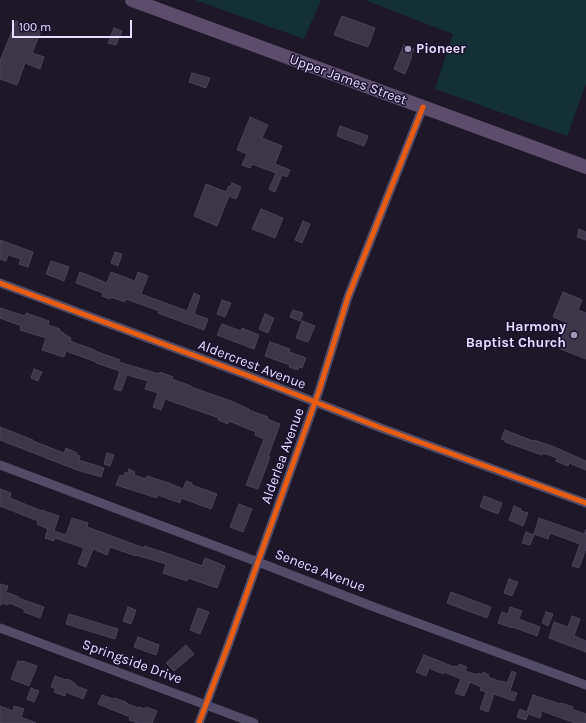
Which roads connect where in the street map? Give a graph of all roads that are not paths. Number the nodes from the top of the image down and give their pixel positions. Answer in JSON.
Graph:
{"nodes":[{"id":1,"x":132,"y":0,"type":"edge"},
{"id":2,"x":423,"y":107,"type":"junction"},
{"id":3,"x":586,"y":167,"type":"edge"},
{"id":4,"x":0,"y":283,"type":"edge"},
{"id":5,"x":315,"y":402,"type":"junction"},
{"id":6,"x":0,"y":466,"type":"edge"},
{"id":7,"x":586,"y":503,"type":"edge"},
{"id":8,"x":258,"y":562,"type":"junction"},
{"id":9,"x":0,"y":628,"type":"edge"},
{"id":10,"x":586,"y":685,"type":"edge"},
{"id":11,"x":206,"y":704,"type":"junction"},
{"id":12,"x":199,"y":723,"type":"edge"},
{"id":13,"x":254,"y":723,"type":"edge"}],
"edges":[{"from":1,"to":2,"type":"main road","name":"Upper James Street"},
{"from":2,"to":3,"type":"main road","name":"Upper James Street"},
{"from":2,"to":5,"type":"street","name":"Alderlea Avenue"},
{"from":4,"to":5,"type":"street","name":"Aldercrest Avenue"},
{"from":5,"to":7,"type":"street","name":"Aldercrest Avenue"},
{"from":5,"to":8,"type":"street","name":"Alderlea Avenue"},
{"from":6,"to":8,"type":"street","name":"Seneca Avenue"},
{"from":8,"to":10,"type":"street","name":"Seneca Avenue"},
{"from":8,"to":11,"type":"street","name":"Alderlea Avenue"},
{"from":9,"to":11,"type":"street","name":"Springside Drive"},
{"from":11,"to":12,"type":"street","name":"Alderlea Avenue"},
{"from":11,"to":13,"type":"street","name":"Springside Drive"}]}
